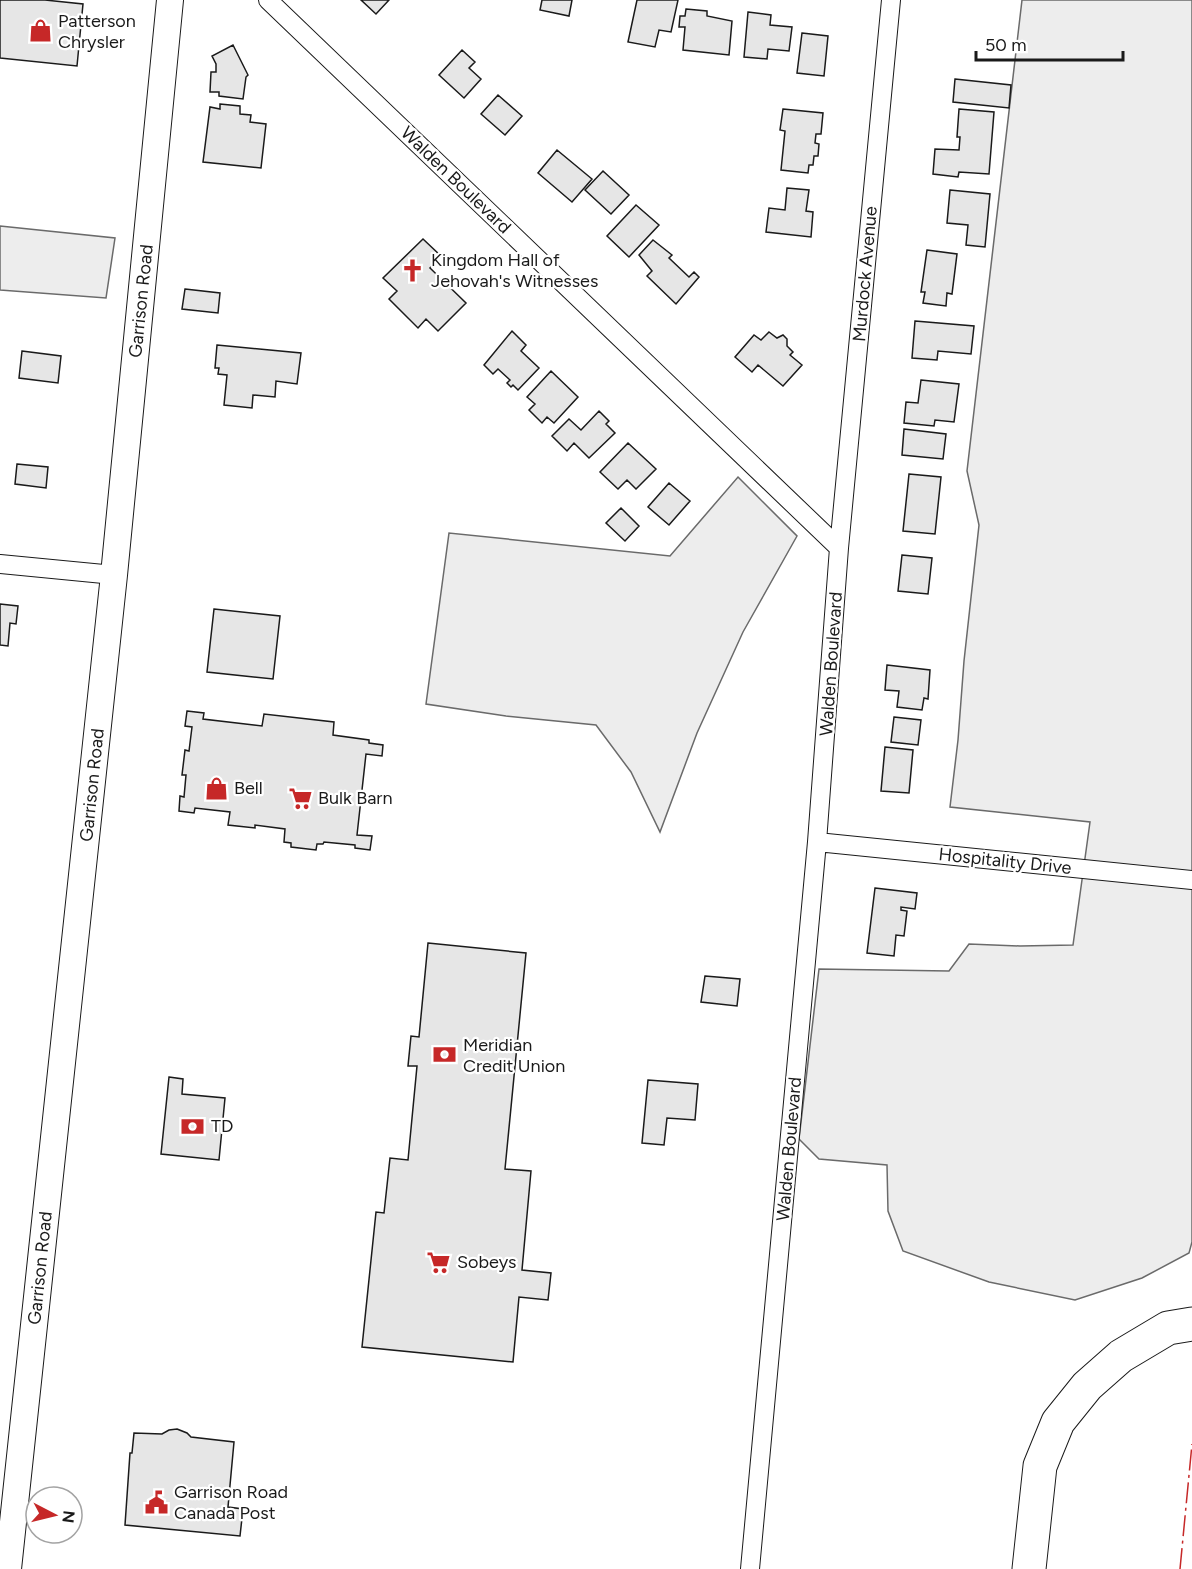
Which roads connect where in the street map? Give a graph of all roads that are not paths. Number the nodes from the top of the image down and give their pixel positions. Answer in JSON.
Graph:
{"nodes":[{"id":1,"x":170,"y":0,"type":"edge"},
{"id":2,"x":268,"y":0,"type":"edge"},
{"id":3,"x":891,"y":0,"type":"edge"},
{"id":4,"x":839,"y":548,"type":"junction"},
{"id":5,"x":0,"y":564,"type":"edge"},
{"id":6,"x":114,"y":575,"type":"junction"},
{"id":7,"x":817,"y":842,"type":"junction"},
{"id":8,"x":1192,"y":880,"type":"edge"},
{"id":9,"x":1192,"y":1324,"type":"edge"},
{"id":10,"x":1034,"y":1516,"type":"junction"},
{"id":11,"x":8,"y":1569,"type":"edge"},
{"id":12,"x":750,"y":1569,"type":"edge"},
{"id":13,"x":1029,"y":1569,"type":"edge"},
{"id":14,"x":1040,"y":1569,"type":"edge"}],
"edges":[{"from":1,"to":6,"type":"main road","name":"Garrison Road"},
{"from":2,"to":4,"type":"street","name":"Walden Boulevard"},
{"from":3,"to":4,"type":"street","name":"Murdock Avenue"},
{"from":4,"to":7,"type":"street","name":"Walden Boulevard"},
{"from":5,"to":6,"type":"street"},
{"from":6,"to":11,"type":"main road","name":"Garrison Road"},
{"from":7,"to":8,"type":"street","name":"Hospitality Drive"},
{"from":7,"to":12,"type":"street","name":"Walden Boulevard"},
{"from":9,"to":10,"type":"highway"},
{"from":10,"to":13,"type":"highway"},
{"from":10,"to":14,"type":"highway"}]}
